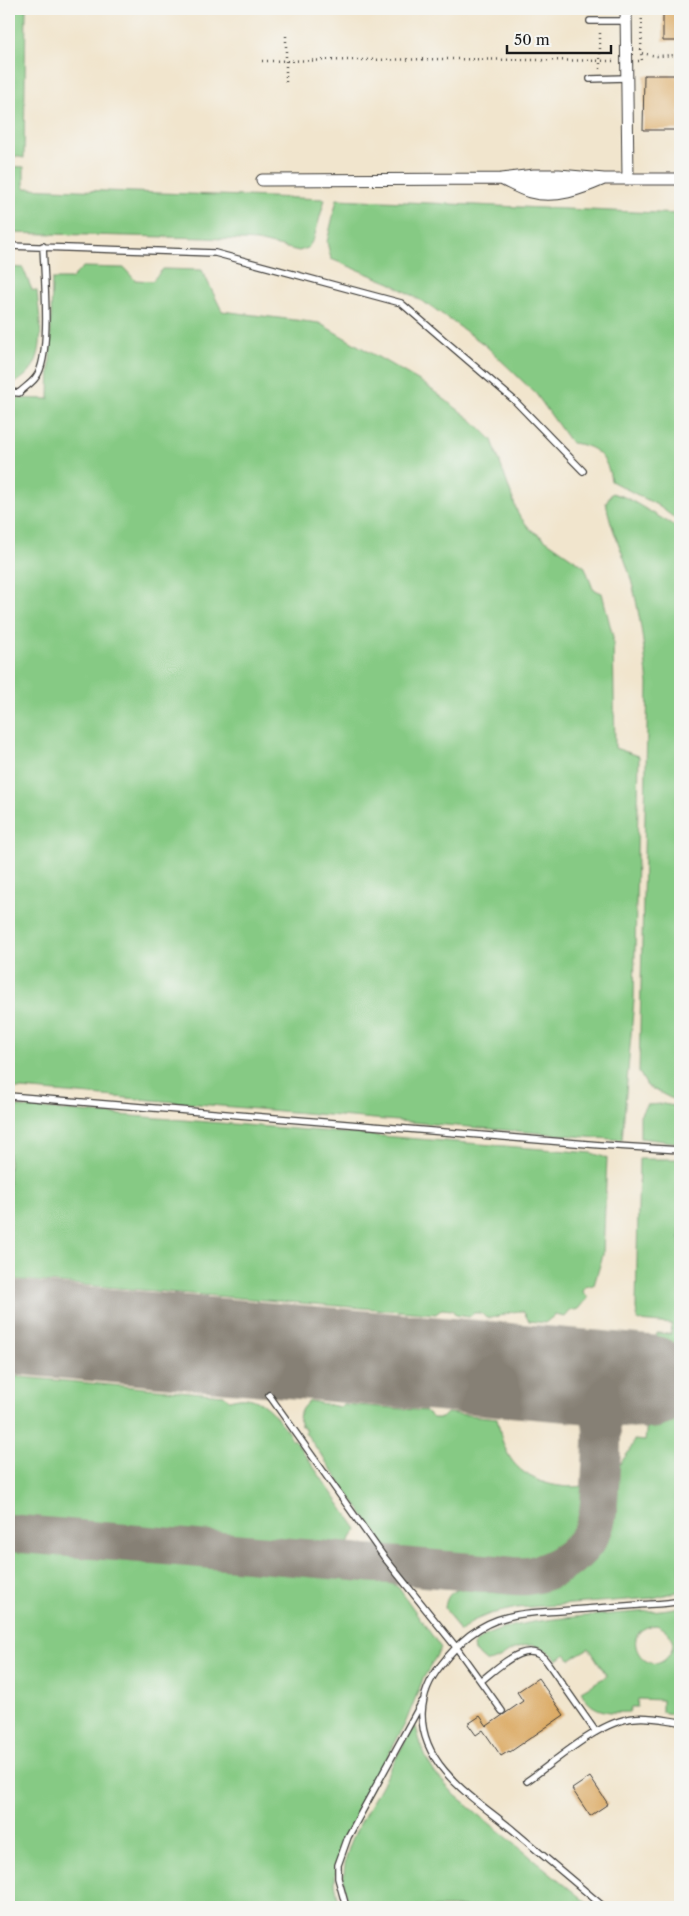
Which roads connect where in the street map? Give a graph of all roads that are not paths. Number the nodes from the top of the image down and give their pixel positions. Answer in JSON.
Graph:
{"nodes":[{"id":1,"x":626,"y":9,"type":"edge"},
{"id":2,"x":590,"y":21,"type":"dead end"},
{"id":3,"x":626,"y":21,"type":"junction"},
{"id":4,"x":626,"y":78,"type":"junction"},
{"id":5,"x":590,"y":79,"type":"dead end"},
{"id":6,"x":501,"y":179,"type":"junction"},
{"id":7,"x":604,"y":179,"type":"junction"},
{"id":8,"x":628,"y":179,"type":"junction"},
{"id":9,"x":680,"y":179,"type":"edge"},
{"id":10,"x":262,"y":180,"type":"dead end"},
{"id":11,"x":9,"y":246,"type":"edge"},
{"id":12,"x":43,"y":246,"type":"junction"},
{"id":13,"x":9,"y":392,"type":"edge"},
{"id":14,"x":583,"y":471,"type":"dead end"},
{"id":15,"x":9,"y":1096,"type":"edge"},
{"id":16,"x":680,"y":1150,"type":"edge"},
{"id":17,"x":269,"y":1395,"type":"dead end"},
{"id":18,"x":680,"y":1601,"type":"edge"},
{"id":19,"x":456,"y":1647,"type":"junction"},
{"id":20,"x":481,"y":1681,"type":"junction"},
{"id":21,"x":423,"y":1700,"type":"junction"},
{"id":22,"x":502,"y":1711,"type":"dead end"},
{"id":23,"x":680,"y":1722,"type":"edge"},
{"id":24,"x":596,"y":1732,"type":"junction"},
{"id":25,"x":527,"y":1781,"type":"dead end"},
{"id":26,"x":346,"y":1907,"type":"edge"},
{"id":27,"x":604,"y":1907,"type":"edge"}],
"edges":[{"from":1,"to":3,"type":"street"},
{"from":2,"to":3,"type":"lane"},
{"from":3,"to":4,"type":"street"},
{"from":4,"to":5,"type":"lane"},
{"from":4,"to":8,"type":"street"},
{"from":6,"to":7,"type":"street"},
{"from":6,"to":7,"type":"street"},
{"from":6,"to":10,"type":"street"},
{"from":7,"to":8,"type":"street"},
{"from":8,"to":9,"type":"street"},
{"from":11,"to":12,"type":"lane"},
{"from":12,"to":13,"type":"lane"},
{"from":12,"to":14,"type":"lane"},
{"from":15,"to":16,"type":"lane"},
{"from":17,"to":19,"type":"lane"},
{"from":18,"to":19,"type":"lane"},
{"from":19,"to":20,"type":"lane"},
{"from":19,"to":21,"type":"lane"},
{"from":20,"to":22,"type":"lane"},
{"from":20,"to":24,"type":"lane"},
{"from":21,"to":26,"type":"lane"},
{"from":21,"to":27,"type":"lane"},
{"from":23,"to":24,"type":"lane"},
{"from":24,"to":25,"type":"lane"}]}
